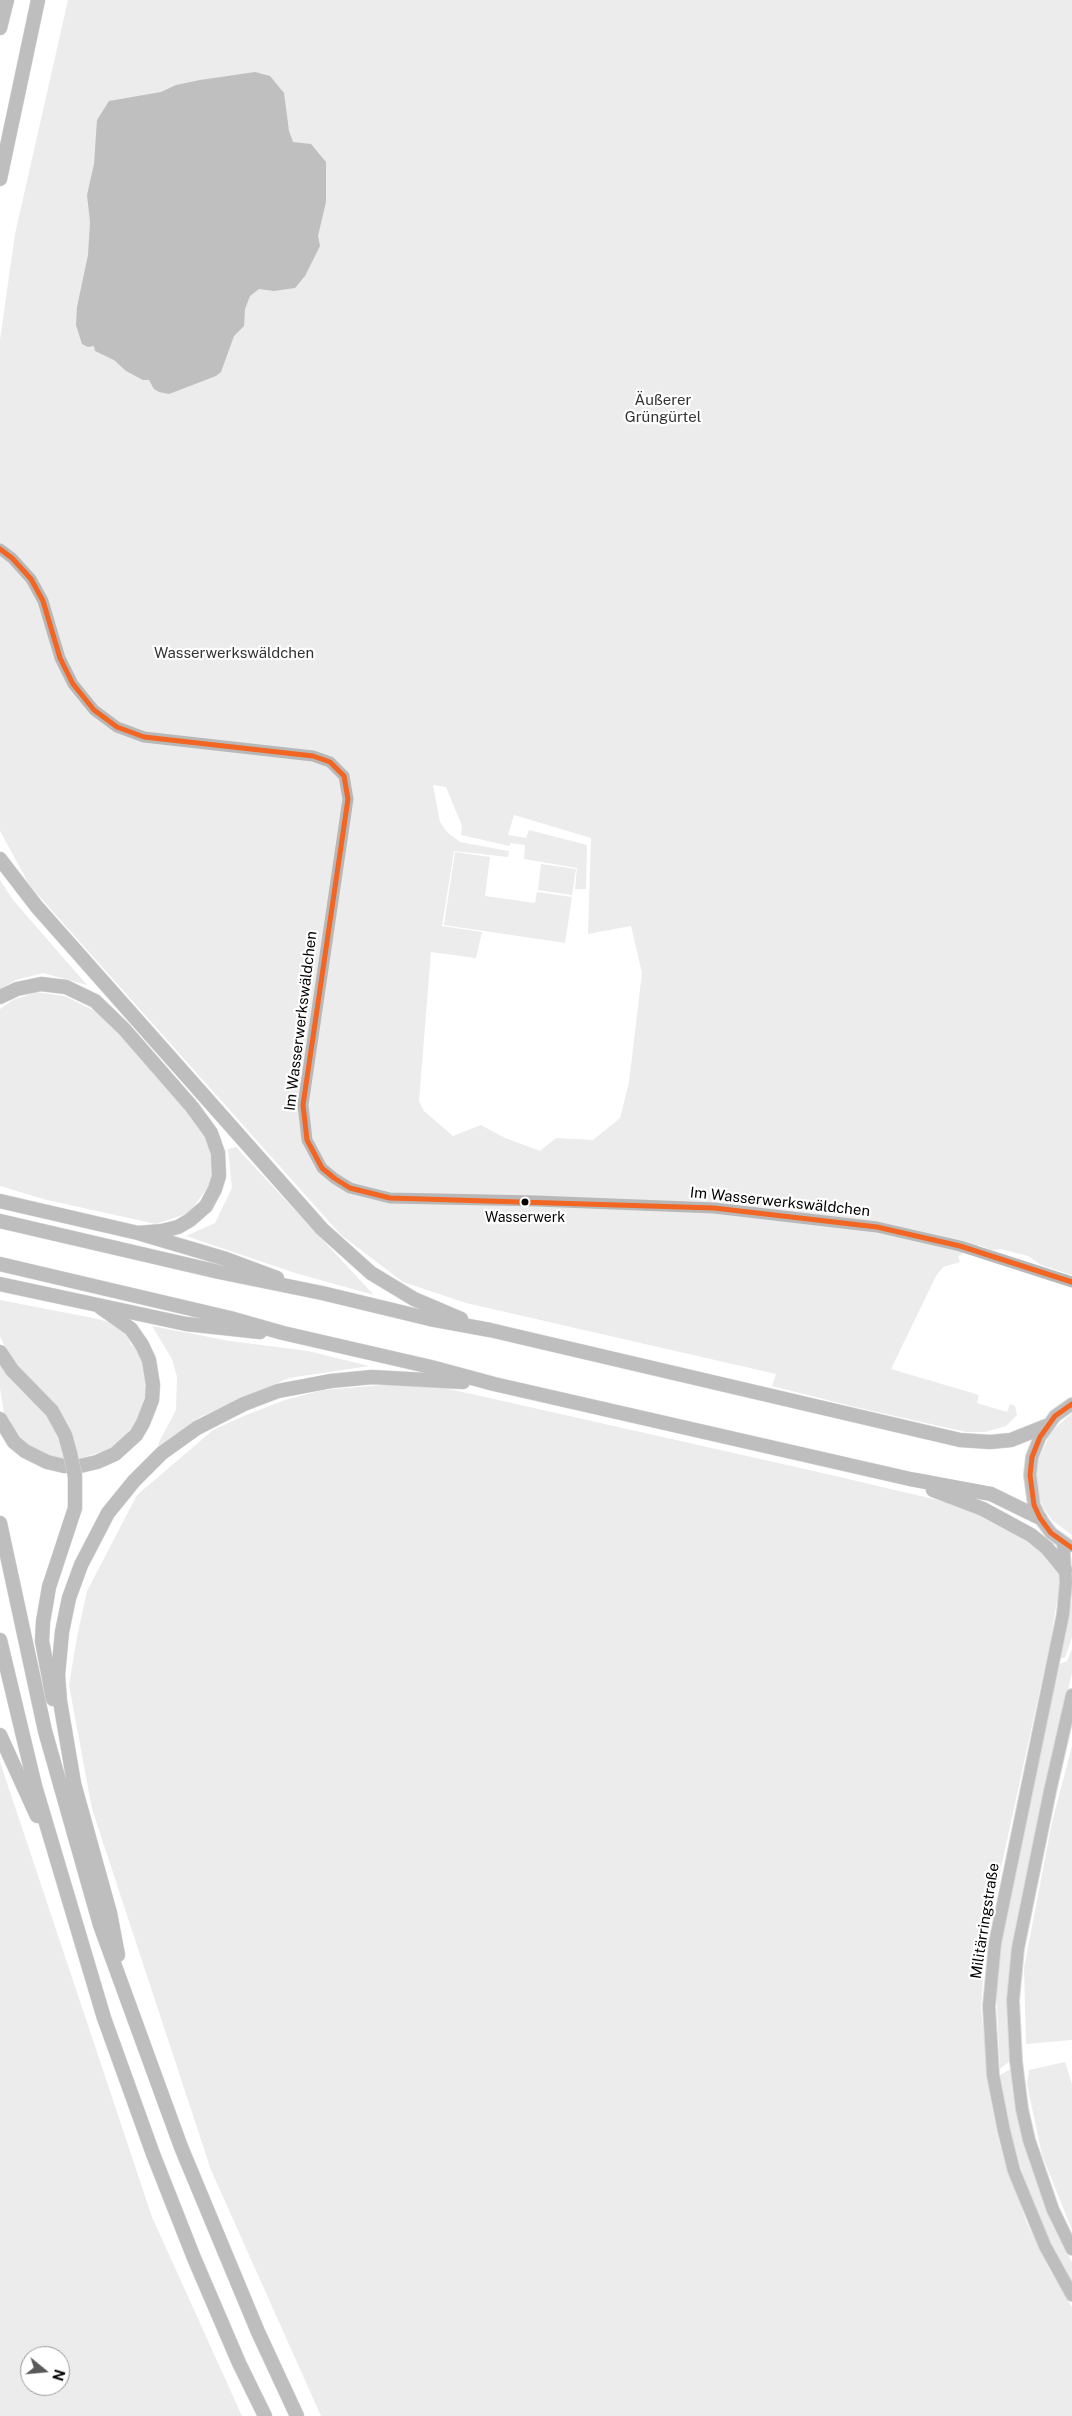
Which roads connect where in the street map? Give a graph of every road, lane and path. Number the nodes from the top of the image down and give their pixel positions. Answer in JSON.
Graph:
{"nodes":[{"id":1,"x":7,"y":0,"type":"edge"},
{"id":2,"x":38,"y":0,"type":"edge"},
{"id":3,"x":0,"y":28,"type":"edge"},
{"id":4,"x":0,"y":179,"type":"edge"},
{"id":5,"x":0,"y":549,"type":"edge"},
{"id":6,"x":0,"y":860,"type":"edge"},
{"id":7,"x":0,"y":997,"type":"edge"},
{"id":8,"x":0,"y":1201,"type":"edge"},
{"id":9,"x":0,"y":1221,"type":"edge"},
{"id":10,"x":138,"y":1233,"type":"junction"},
{"id":11,"x":0,"y":1264,"type":"edge"},
{"id":12,"x":1072,"y":1282,"type":"edge"},
{"id":13,"x":0,"y":1284,"type":"edge"},
{"id":14,"x":322,"y":1293,"type":"junction"},
{"id":15,"x":100,"y":1307,"type":"junction"},
{"id":16,"x":490,"y":1330,"type":"junction"},
{"id":17,"x":283,"y":1333,"type":"junction"},
{"id":18,"x":0,"y":1352,"type":"edge"},
{"id":19,"x":494,"y":1384,"type":"junction"},
{"id":20,"x":1072,"y":1404,"type":"edge"},
{"id":21,"x":0,"y":1418,"type":"edge"},
{"id":22,"x":1046,"y":1426,"type":"junction"},
{"id":23,"x":910,"y":1479,"type":"junction"},
{"id":24,"x":1040,"y":1518,"type":"junction"},
{"id":25,"x":0,"y":1523,"type":"edge"},
{"id":26,"x":1068,"y":1545,"type":"edge"},
{"id":27,"x":1066,"y":1570,"type":"junction"},
{"id":28,"x":0,"y":1640,"type":"edge"},
{"id":29,"x":1072,"y":1696,"type":"edge"},
{"id":30,"x":0,"y":1735,"type":"edge"},
{"id":31,"x":75,"y":1790,"type":"junction"},
{"id":32,"x":54,"y":1852,"type":"junction"},
{"id":33,"x":122,"y":1986,"type":"junction"},
{"id":34,"x":1072,"y":2249,"type":"edge"},
{"id":35,"x":1072,"y":2294,"type":"edge"},
{"id":36,"x":265,"y":2416,"type":"edge"},
{"id":37,"x":297,"y":2416,"type":"edge"}],
"edges":[{"from":1,"to":3,"type":"highway"},
{"from":2,"to":4,"type":"highway"},
{"from":5,"to":12,"type":"street","name":"Im Wasserwerkswäldchen"},
{"from":6,"to":16,"type":"highway"},
{"from":7,"to":10,"type":"highway"},
{"from":8,"to":10,"type":"highway"},
{"from":9,"to":14,"type":"highway"},
{"from":10,"to":14,"type":"highway"},
{"from":11,"to":17,"type":"highway"},
{"from":13,"to":15,"type":"highway"},
{"from":14,"to":16,"type":"highway"},
{"from":15,"to":17,"type":"highway"},
{"from":15,"to":21,"type":"highway"},
{"from":16,"to":22,"type":"highway"},
{"from":17,"to":19,"type":"highway"},
{"from":18,"to":31,"type":"highway","bridge":true},
{"from":19,"to":23,"type":"highway"},
{"from":19,"to":31,"type":"highway"},
{"from":20,"to":22,"type":"main road"},
{"from":22,"to":24,"type":"main road"},
{"from":23,"to":24,"type":"highway"},
{"from":23,"to":27,"type":"highway"},
{"from":24,"to":26,"type":"main road"},
{"from":25,"to":33,"type":"highway"},
{"from":26,"to":27,"type":"main road","name":"Militärringstraße"},
{"from":27,"to":35,"type":"main road","name":"Militärringstraße"},
{"from":28,"to":32,"type":"highway"},
{"from":29,"to":34,"type":"main road"},
{"from":30,"to":32,"type":"highway"},
{"from":31,"to":33,"type":"highway"},
{"from":32,"to":36,"type":"highway"},
{"from":33,"to":37,"type":"highway"}]}
